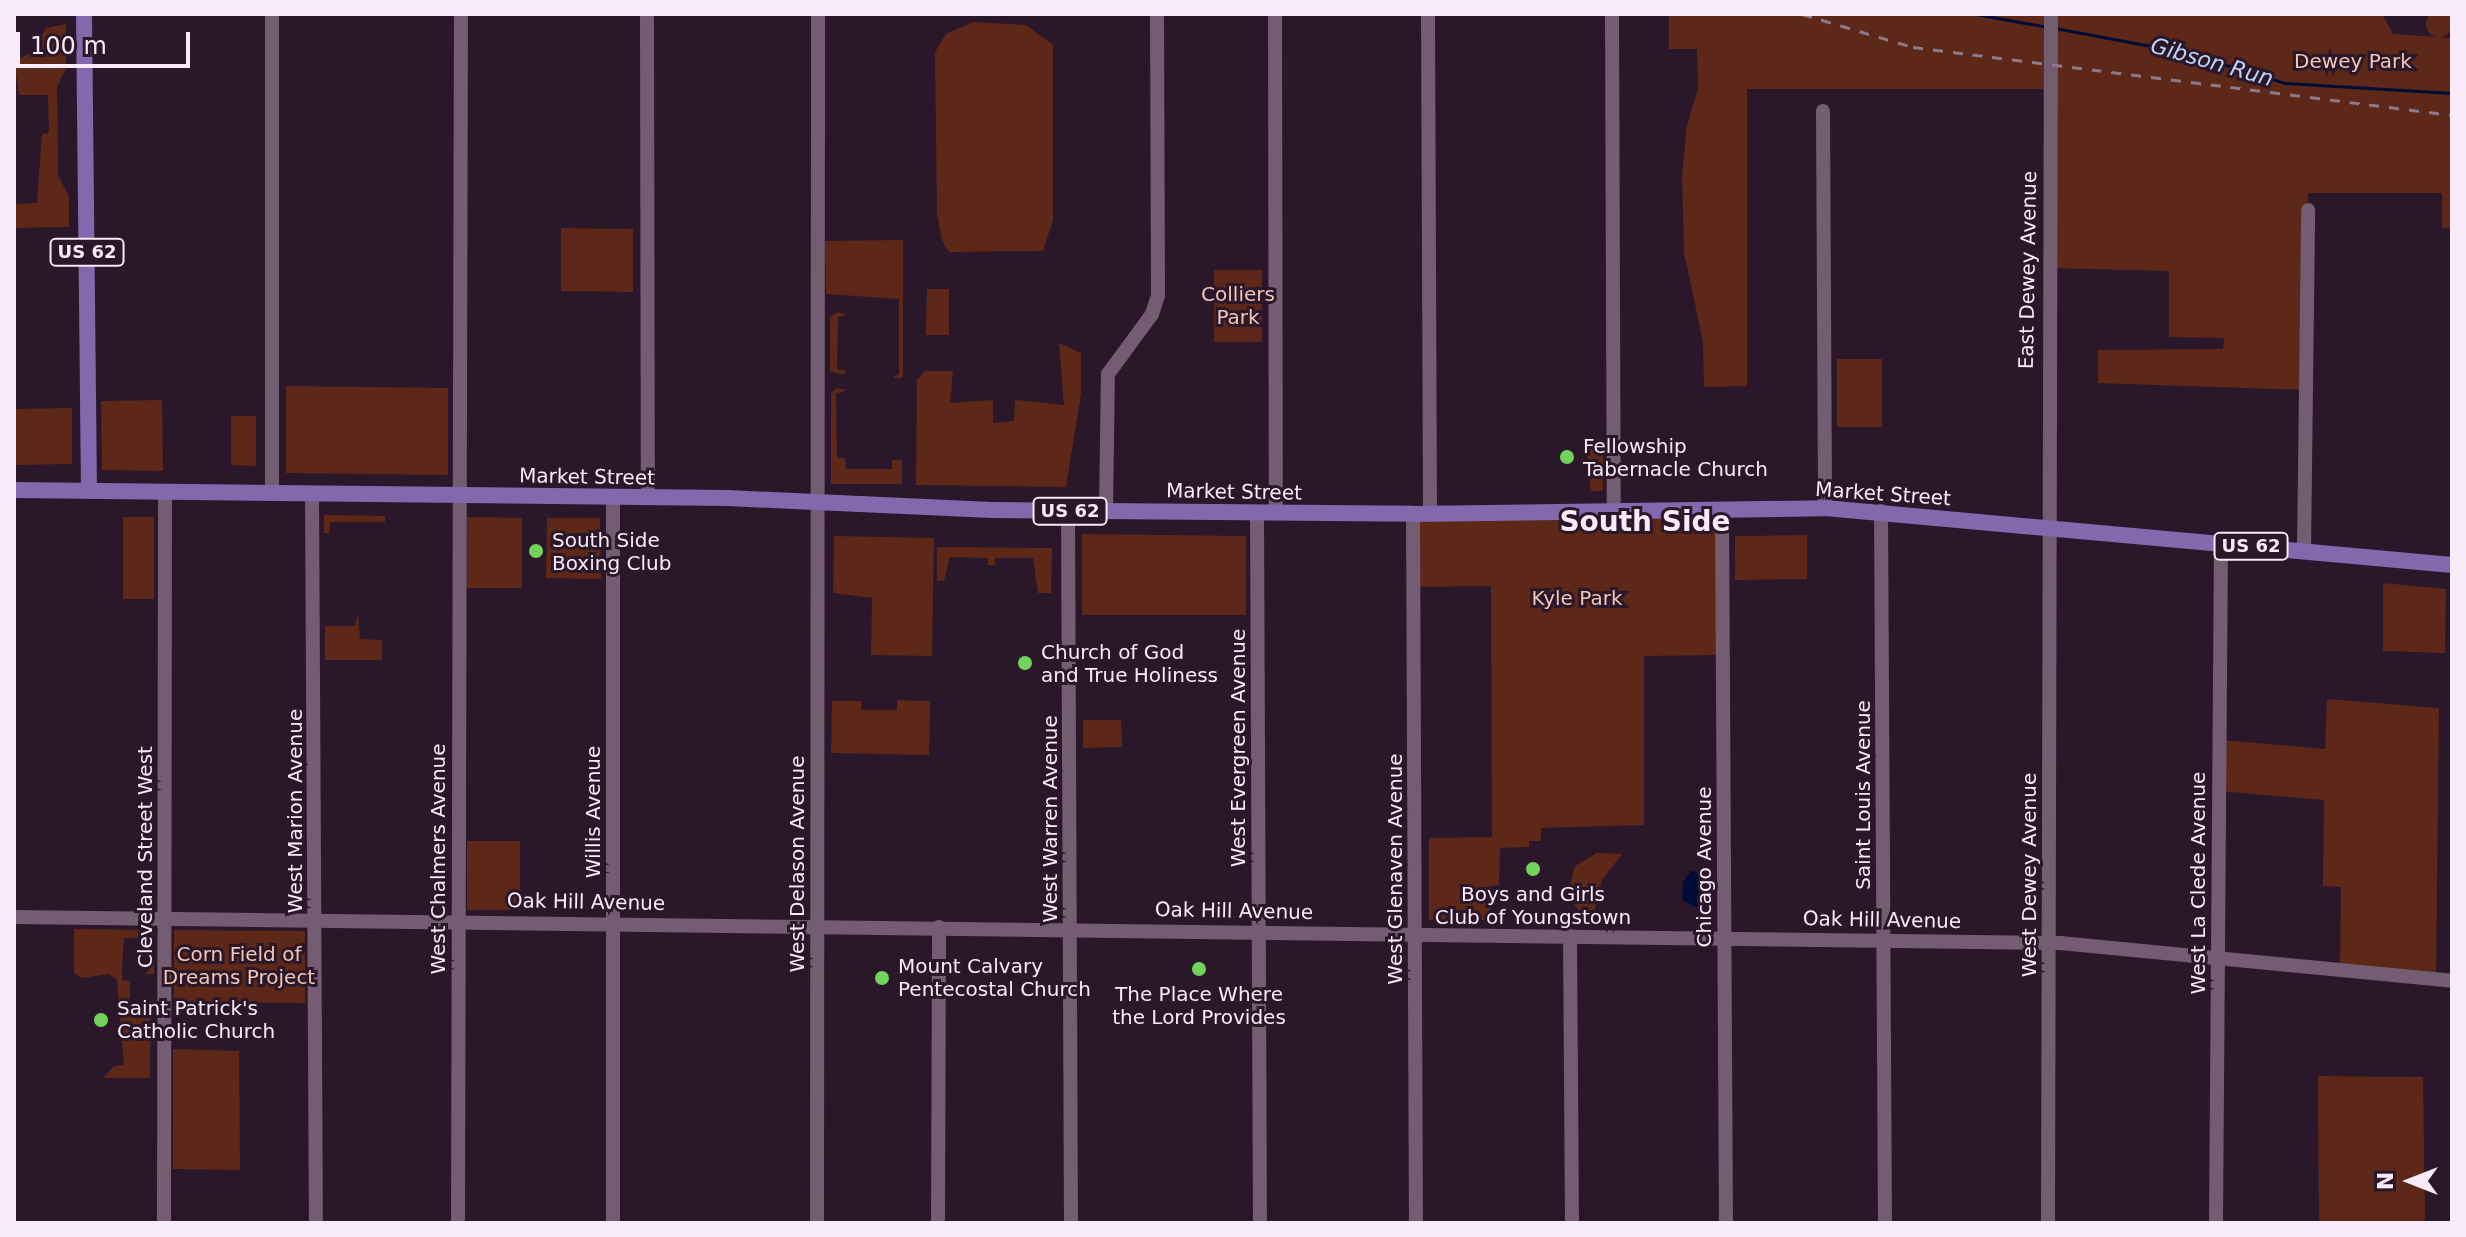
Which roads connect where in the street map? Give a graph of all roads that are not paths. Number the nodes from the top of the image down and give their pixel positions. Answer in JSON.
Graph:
{"nodes":[{"id":1,"x":84,"y":14,"type":"edge"},
{"id":2,"x":272,"y":14,"type":"edge"},
{"id":3,"x":461,"y":14,"type":"edge"},
{"id":4,"x":647,"y":14,"type":"edge"},
{"id":5,"x":818,"y":14,"type":"edge"},
{"id":6,"x":1157,"y":14,"type":"edge"},
{"id":7,"x":1275,"y":14,"type":"edge"},
{"id":8,"x":1428,"y":14,"type":"edge"},
{"id":9,"x":1612,"y":14,"type":"edge"},
{"id":10,"x":2051,"y":14,"type":"edge"},
{"id":11,"x":1823,"y":111,"type":"dead end"},
{"id":12,"x":2308,"y":210,"type":"dead end"},
{"id":13,"x":14,"y":490,"type":"edge"},
{"id":14,"x":89,"y":491,"type":"junction"},
{"id":15,"x":165,"y":491,"type":"junction"},
{"id":16,"x":272,"y":494,"type":"junction"},
{"id":17,"x":312,"y":494,"type":"junction"},
{"id":18,"x":460,"y":496,"type":"junction"},
{"id":19,"x":613,"y":498,"type":"junction"},
{"id":20,"x":648,"y":498,"type":"junction"},
{"id":21,"x":817,"y":505,"type":"junction"},
{"id":22,"x":1825,"y":508,"type":"junction"},
{"id":23,"x":1722,"y":510,"type":"junction"},
{"id":24,"x":1068,"y":511,"type":"junction"},
{"id":25,"x":1106,"y":511,"type":"junction"},
{"id":26,"x":1614,"y":511,"type":"junction"},
{"id":27,"x":1881,"y":511,"type":"junction"},
{"id":28,"x":1257,"y":513,"type":"junction"},
{"id":29,"x":1276,"y":513,"type":"junction"},
{"id":30,"x":1422,"y":514,"type":"junction"},
{"id":31,"x":2050,"y":527,"type":"junction"},
{"id":32,"x":2221,"y":543,"type":"junction"},
{"id":33,"x":2304,"y":551,"type":"junction"},
{"id":34,"x":2452,"y":565,"type":"edge"},
{"id":35,"x":14,"y":917,"type":"edge"},
{"id":36,"x":165,"y":918,"type":"junction"},
{"id":37,"x":316,"y":920,"type":"junction"},
{"id":38,"x":458,"y":921,"type":"junction"},
{"id":39,"x":613,"y":922,"type":"junction"},
{"id":40,"x":817,"y":925,"type":"junction"},
{"id":41,"x":939,"y":927,"type":"junction"},
{"id":42,"x":1070,"y":929,"type":"junction"},
{"id":43,"x":1259,"y":931,"type":"junction"},
{"id":44,"x":1415,"y":933,"type":"junction"},
{"id":45,"x":1570,"y":936,"type":"junction"},
{"id":46,"x":1724,"y":938,"type":"junction"},
{"id":47,"x":1883,"y":940,"type":"junction"},
{"id":48,"x":2049,"y":943,"type":"junction"},
{"id":49,"x":2218,"y":958,"type":"junction"},
{"id":50,"x":2452,"y":981,"type":"edge"},
{"id":51,"x":164,"y":1223,"type":"edge"},
{"id":52,"x":316,"y":1223,"type":"edge"},
{"id":53,"x":458,"y":1223,"type":"edge"},
{"id":54,"x":613,"y":1223,"type":"edge"},
{"id":55,"x":817,"y":1223,"type":"edge"},
{"id":56,"x":938,"y":1223,"type":"edge"},
{"id":57,"x":1071,"y":1223,"type":"edge"},
{"id":58,"x":1260,"y":1223,"type":"edge"},
{"id":59,"x":1416,"y":1223,"type":"edge"},
{"id":60,"x":1572,"y":1223,"type":"edge"},
{"id":61,"x":1726,"y":1223,"type":"edge"},
{"id":62,"x":1885,"y":1223,"type":"edge"},
{"id":63,"x":2048,"y":1223,"type":"edge"},
{"id":64,"x":2216,"y":1223,"type":"edge"}],
"edges":[{"from":1,"to":14,"type":"main road","number":"US 62"},
{"from":2,"to":16,"type":"street"},
{"from":3,"to":18,"type":"street","name":"West Chalmers Avenue"},
{"from":4,"to":20,"type":"street"},
{"from":5,"to":21,"type":"street","name":"West Delason Avenue"},
{"from":6,"to":25,"type":"street"},
{"from":7,"to":29,"type":"street"},
{"from":8,"to":30,"type":"street","name":"West Glenaven Avenue"},
{"from":9,"to":26,"type":"street"},
{"from":10,"to":31,"type":"street","name":"East Dewey Avenue"},
{"from":11,"to":22,"type":"street"},
{"from":12,"to":33,"type":"street"},
{"from":13,"to":14,"type":"main road","name":"Market Street"},
{"from":14,"to":15,"type":"main road","name":"Market Street","number":"US 62"},
{"from":15,"to":16,"type":"main road","name":"Market Street","number":"US 62"},
{"from":15,"to":36,"type":"street","name":"Cleveland Street West"},
{"from":16,"to":17,"type":"main road","name":"Market Street","number":"US 62"},
{"from":17,"to":18,"type":"main road","name":"Market Street","number":"US 62"},
{"from":17,"to":37,"type":"street","name":"West Marion Avenue"},
{"from":18,"to":19,"type":"main road","name":"Market Street","number":"US 62"},
{"from":18,"to":38,"type":"street","name":"West Chalmers Avenue"},
{"from":19,"to":20,"type":"main road","name":"Market Street","number":"US 62"},
{"from":19,"to":39,"type":"street","name":"Willis Avenue"},
{"from":20,"to":21,"type":"main road","name":"Market Street","number":"US 62"},
{"from":21,"to":24,"type":"main road","name":"Market Street","number":"US 62"},
{"from":21,"to":40,"type":"street","name":"West Delason Avenue"},
{"from":22,"to":23,"type":"main road","name":"Market Street","number":"US 62"},
{"from":22,"to":27,"type":"main road","name":"Market Street","number":"US 62"},
{"from":23,"to":26,"type":"main road","name":"Market Street","number":"US 62"},
{"from":23,"to":46,"type":"street","name":"Chicago Avenue"},
{"from":24,"to":25,"type":"main road","name":"Market Street","number":"US 62"},
{"from":24,"to":42,"type":"street","name":"West Warren Avenue"},
{"from":25,"to":28,"type":"main road","name":"Market Street","number":"US 62"},
{"from":26,"to":30,"type":"main road","name":"Market Street","number":"US 62"},
{"from":27,"to":31,"type":"main road","name":"Market Street","number":"US 62"},
{"from":27,"to":47,"type":"street","name":"Saint Louis Avenue"},
{"from":28,"to":29,"type":"main road","name":"Market Street","number":"US 62"},
{"from":28,"to":43,"type":"street","name":"West Evergreen Avenue"},
{"from":29,"to":30,"type":"main road","name":"Market Street","number":"US 62"},
{"from":30,"to":44,"type":"street","name":"West Glenaven Avenue"},
{"from":31,"to":32,"type":"main road","name":"Market Street","number":"US 62"},
{"from":31,"to":48,"type":"street","name":"West Dewey Avenue"},
{"from":32,"to":33,"type":"main road","name":"Market Street","number":"US 62"},
{"from":32,"to":49,"type":"street","name":"West La Clede Avenue"},
{"from":33,"to":34,"type":"main road","name":"Market Street","number":"US 62"},
{"from":35,"to":36,"type":"street","name":"Oak Hill Avenue"},
{"from":36,"to":37,"type":"street","name":"Oak Hill Avenue"},
{"from":36,"to":51,"type":"street","name":"Cleveland Street West"},
{"from":37,"to":38,"type":"street","name":"Oak Hill Avenue"},
{"from":37,"to":52,"type":"street","name":"West Marion Avenue"},
{"from":38,"to":39,"type":"street","name":"Oak Hill Avenue"},
{"from":38,"to":53,"type":"street","name":"West Chalmers Avenue"},
{"from":39,"to":40,"type":"street","name":"Oak Hill Avenue"},
{"from":39,"to":54,"type":"street","name":"Willis Avenue"},
{"from":40,"to":41,"type":"street","name":"Oak Hill Avenue"},
{"from":40,"to":55,"type":"street","name":"West Delason Avenue"},
{"from":41,"to":42,"type":"street","name":"Oak Hill Avenue"},
{"from":41,"to":56,"type":"street"},
{"from":42,"to":43,"type":"street","name":"Oak Hill Avenue"},
{"from":42,"to":57,"type":"street","name":"West Warren Avenue"},
{"from":43,"to":44,"type":"street","name":"Oak Hill Avenue"},
{"from":43,"to":58,"type":"street","name":"West Evergreen Avenue"},
{"from":44,"to":45,"type":"street","name":"Oak Hill Avenue"},
{"from":44,"to":59,"type":"street","name":"West Glenaven Avenue"},
{"from":45,"to":46,"type":"street","name":"Oak Hill Avenue"},
{"from":45,"to":60,"type":"street"},
{"from":46,"to":47,"type":"street","name":"Oak Hill Avenue"},
{"from":46,"to":61,"type":"street","name":"Chicago Avenue"},
{"from":47,"to":48,"type":"street","name":"Oak Hill Avenue"},
{"from":47,"to":62,"type":"street","name":"Saint Louis Avenue"},
{"from":48,"to":49,"type":"street","name":"Oak Hill Avenue"},
{"from":48,"to":63,"type":"street","name":"West Dewey Avenue"},
{"from":49,"to":50,"type":"street","name":"Oak Hill Avenue"},
{"from":49,"to":64,"type":"street","name":"West La Clede Avenue"}]}
